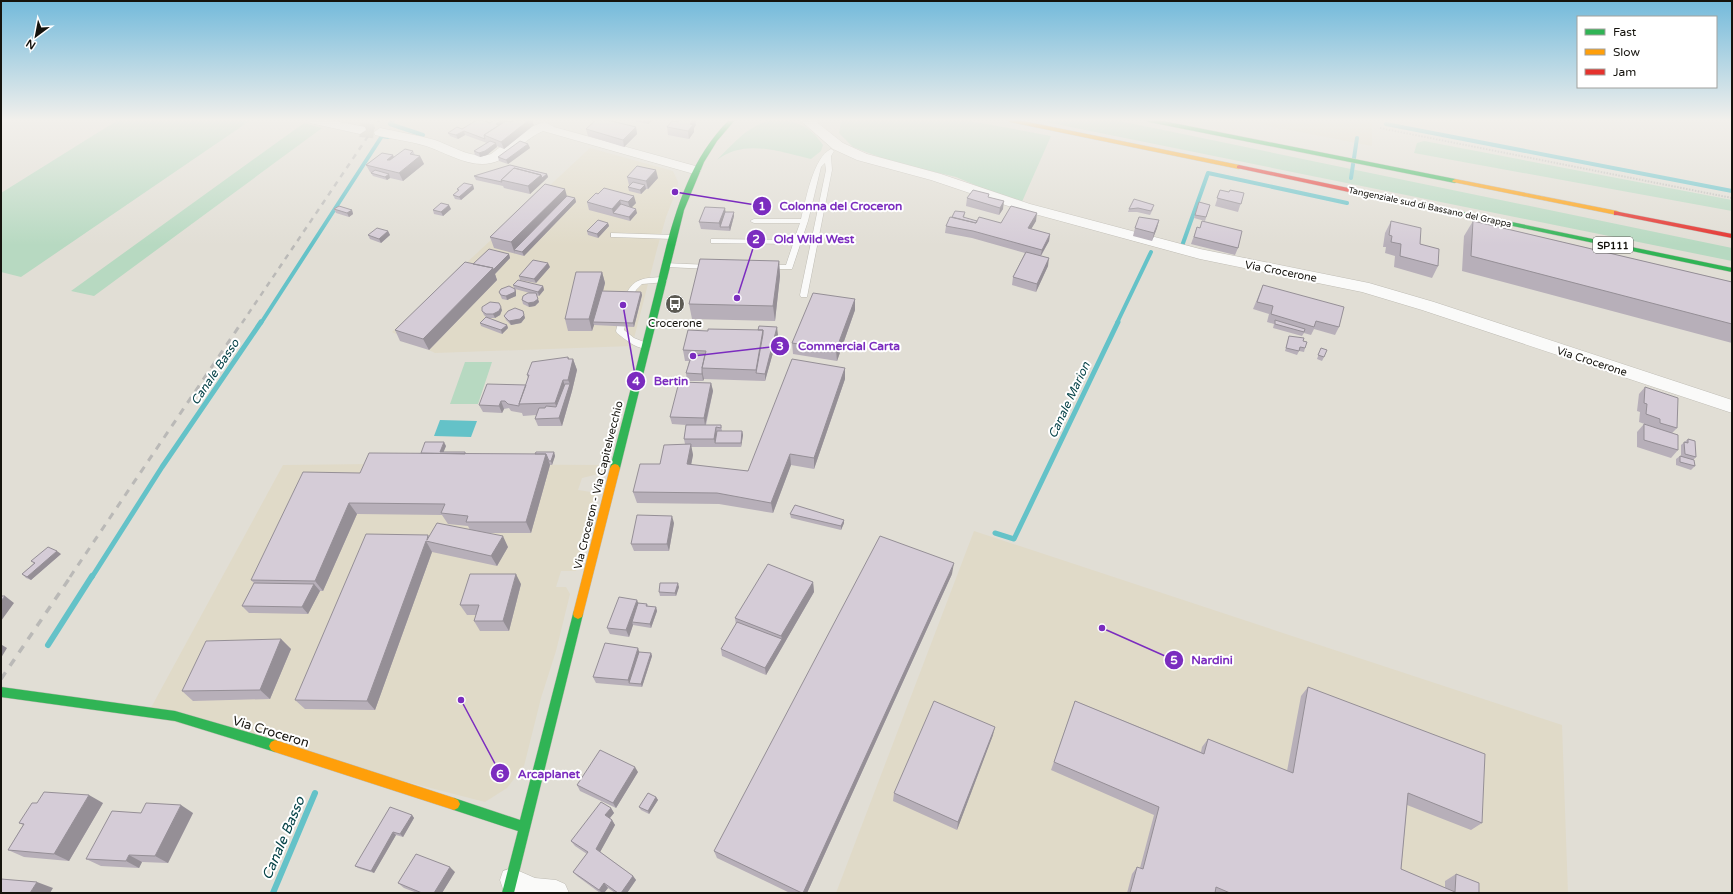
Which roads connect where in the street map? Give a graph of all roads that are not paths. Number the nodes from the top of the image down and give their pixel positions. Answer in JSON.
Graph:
{"nodes":[{"id":1,"x":664,"y":162,"type":"edge"},
{"id":2,"x":699,"y":162,"type":"edge"},
{"id":3,"x":822,"y":162,"type":"edge"},
{"id":4,"x":830,"y":162,"type":"edge"},
{"id":5,"x":879,"y":162,"type":"edge"},
{"id":6,"x":1211,"y":162,"type":"edge"},
{"id":7,"x":1359,"y":162,"type":"edge"},
{"id":8,"x":694,"y":170,"type":"junction"},
{"id":9,"x":754,"y":221,"type":"dead end"},
{"id":10,"x":804,"y":221,"type":"junction"},
{"id":11,"x":614,"y":235,"type":"dead end"},
{"id":12,"x":1732,"y":236,"type":"edge"},
{"id":13,"x":673,"y":237,"type":"junction"},
{"id":14,"x":714,"y":241,"type":"dead end"},
{"id":15,"x":797,"y":242,"type":"junction"},
{"id":16,"x":667,"y":265,"type":"junction"},
{"id":17,"x":715,"y":267,"type":"edge"},
{"id":18,"x":759,"y":267,"type":"edge"},
{"id":19,"x":1732,"y":270,"type":"edge"},
{"id":20,"x":663,"y":280,"type":"junction"},
{"id":21,"x":804,"y":295,"type":"dead end"},
{"id":22,"x":646,"y":346,"type":"junction"},
{"id":23,"x":1732,"y":407,"type":"edge"},
{"id":24,"x":1,"y":692,"type":"edge"},
{"id":25,"x":526,"y":827,"type":"junction"},
{"id":26,"x":510,"y":886,"type":"edge"},
{"id":27,"x":556,"y":893,"type":"edge"}],
"edges":[{"from":1,"to":8,"type":"street"},
{"from":2,"to":8,"type":"main road","name":"Via Croceron - Via Capitelvecchio"},
{"from":3,"to":10,"type":"lane"},
{"from":4,"to":21,"type":"lane"},
{"from":5,"to":23,"type":"street","name":"Via Crocerone"},
{"from":6,"to":19,"type":"main road","name":"Tangenziale sud di Bassano del Grappa","number":"SP111"},
{"from":7,"to":12,"type":"main road"},
{"from":8,"to":13,"type":"main road","name":"Via Croceron - Via Capitelvecchio"},
{"from":9,"to":10,"type":"lane"},
{"from":10,"to":15,"type":"lane"},
{"from":11,"to":13,"type":"lane"},
{"from":13,"to":16,"type":"main road","name":"Via Croceron - Via Capitelvecchio"},
{"from":14,"to":15,"type":"lane"},
{"from":15,"to":18,"type":"lane"},
{"from":16,"to":17,"type":"lane"},
{"from":16,"to":20,"type":"main road","name":"Via Croceron - Via Capitelvecchio"},
{"from":20,"to":22,"type":"main road","name":"Via Croceron - Via Capitelvecchio"},
{"from":20,"to":22,"type":"lane"},
{"from":22,"to":25,"type":"main road","name":"Via Croceron - Via Capitelvecchio"},
{"from":24,"to":25,"type":"main road","name":"Via Croceron"},
{"from":25,"to":26,"type":"main road","name":"Via Croceron - Via Capitelvecchio"},
{"from":26,"to":27,"type":"street"}]}
